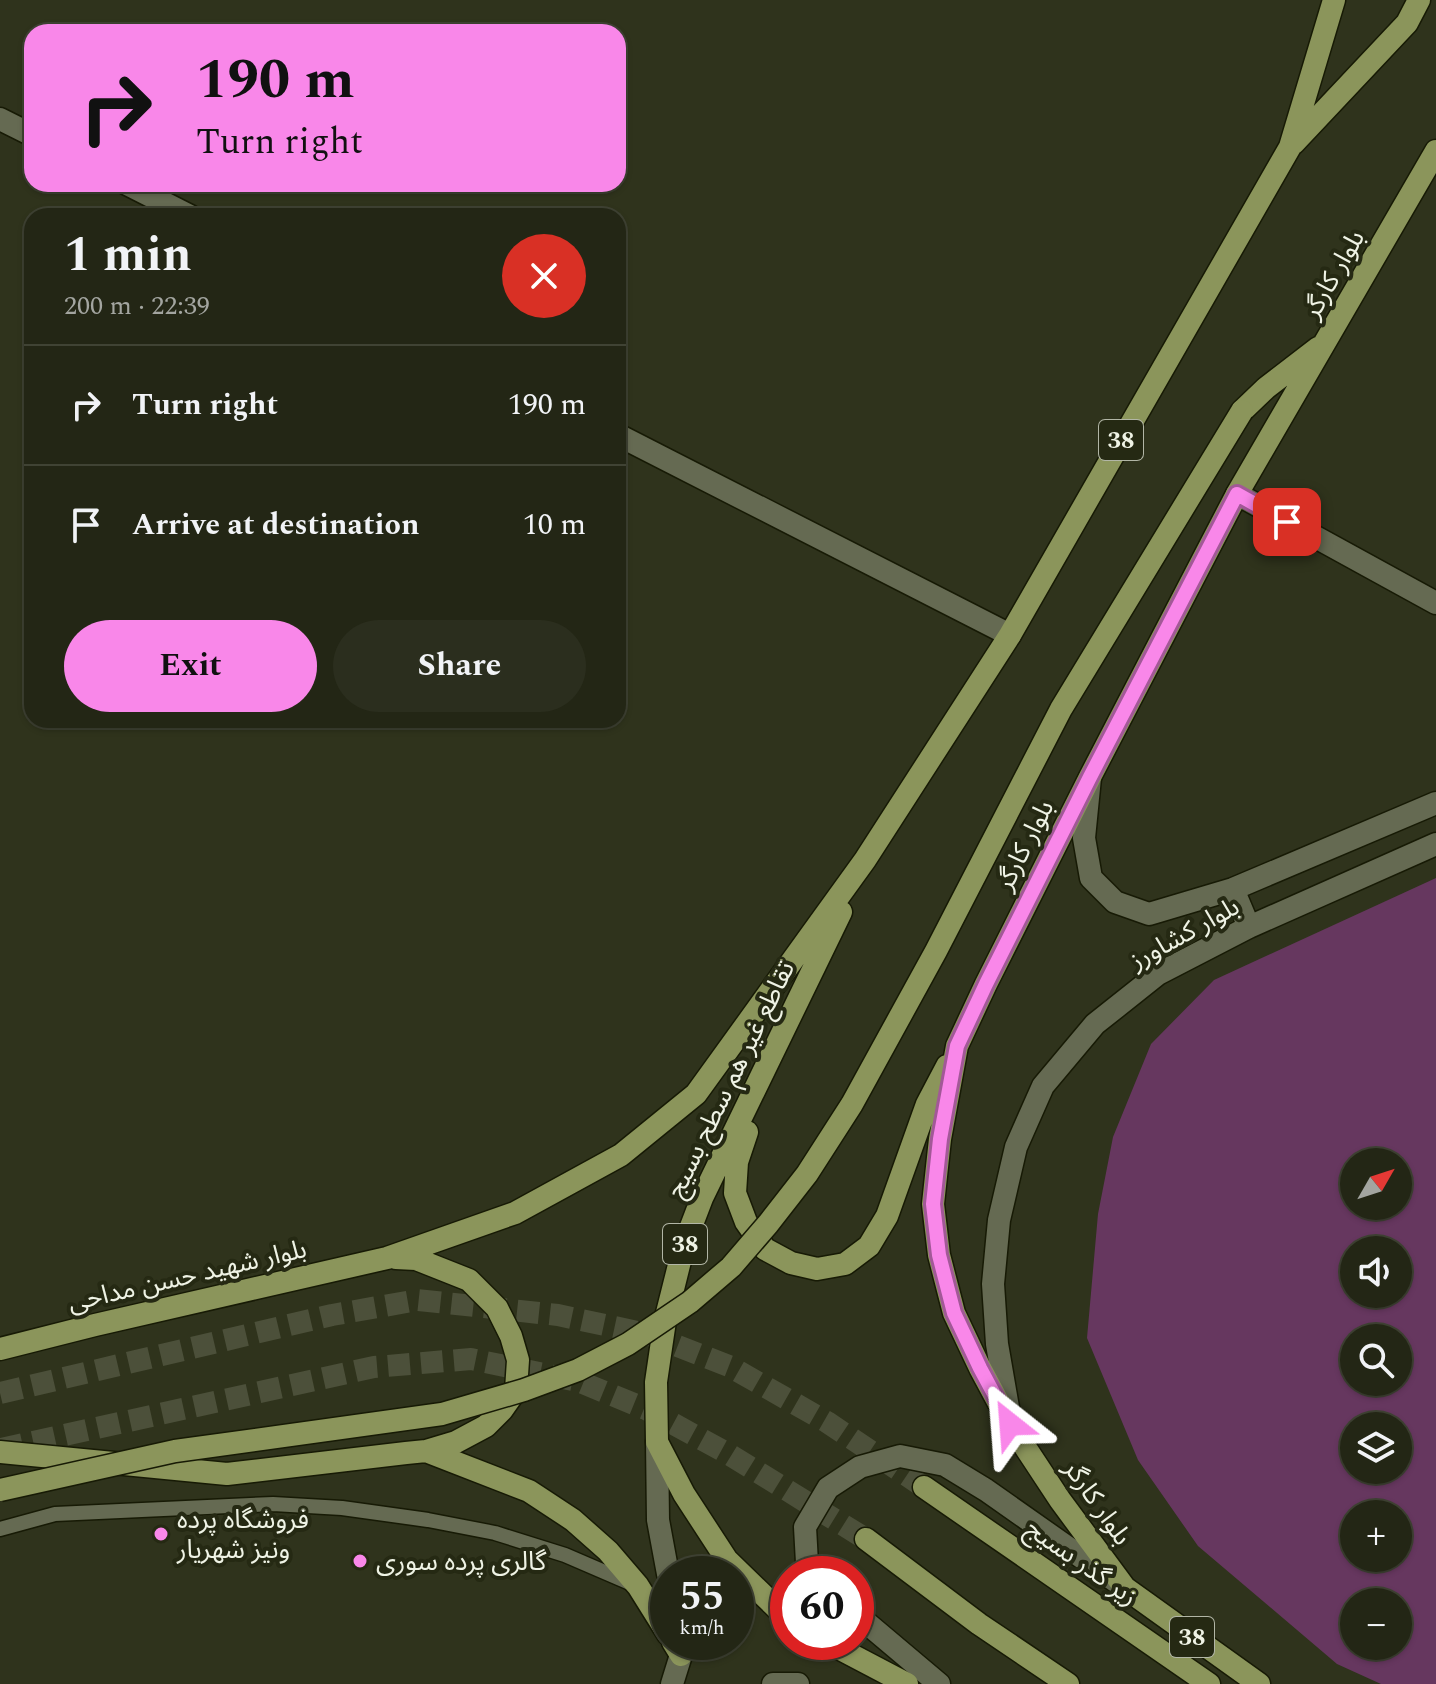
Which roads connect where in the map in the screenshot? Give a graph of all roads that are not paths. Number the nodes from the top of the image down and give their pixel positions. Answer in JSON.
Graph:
{"nodes":[{"id":1,"x":1334,"y":0,"type":"edge"},
{"id":2,"x":1419,"y":0,"type":"edge"},
{"id":3,"x":0,"y":119,"type":"edge"},
{"id":4,"x":24,"y":131,"type":"edge"},
{"id":5,"x":1290,"y":147,"type":"junction"},
{"id":6,"x":1436,"y":151,"type":"edge"},
{"id":7,"x":143,"y":192,"type":"edge"},
{"id":8,"x":174,"y":208,"type":"edge"},
{"id":9,"x":1325,"y":343,"type":"junction"},
{"id":10,"x":626,"y":439,"type":"edge"},
{"id":11,"x":1237,"y":494,"type":"junction"},
{"id":12,"x":1436,"y":603,"type":"edge"},
{"id":13,"x":1010,"y":635,"type":"junction"},
{"id":14,"x":1090,"y":777,"type":"junction"},
{"id":15,"x":1436,"y":803,"type":"edge"},
{"id":16,"x":1436,"y":844,"type":"edge"},
{"id":17,"x":865,"y":860,"type":"junction"},
{"id":18,"x":1233,"y":889,"type":"junction"},
{"id":19,"x":1249,"y":927,"type":"junction"},
{"id":20,"x":957,"y":1046,"type":"junction"},
{"id":21,"x":774,"y":1052,"type":"junction"},
{"id":22,"x":387,"y":1258,"type":"junction"},
{"id":23,"x":0,"y":1349,"type":"edge"},
{"id":24,"x":1010,"y":1424,"type":"junction"},
{"id":25,"x":657,"y":1442,"type":"junction"},
{"id":26,"x":426,"y":1451,"type":"junction"},
{"id":27,"x":0,"y":1452,"type":"edge"},
{"id":28,"x":924,"y":1487,"type":"tunnel mouth"},
{"id":29,"x":0,"y":1490,"type":"edge"},
{"id":30,"x":0,"y":1529,"type":"edge"},
{"id":31,"x":866,"y":1539,"type":"tunnel mouth"},
{"id":32,"x":665,"y":1556,"type":"edge"},
{"id":33,"x":807,"y":1556,"type":"edge"},
{"id":34,"x":638,"y":1586,"type":"junction"},
{"id":35,"x":1125,"y":1588,"type":"junction"},
{"id":36,"x":770,"y":1602,"type":"edge"},
{"id":37,"x":650,"y":1605,"type":"edge"},
{"id":38,"x":874,"y":1629,"type":"edge"},
{"id":39,"x":676,"y":1660,"type":"edge"},
{"id":40,"x":861,"y":1660,"type":"edge"},
{"id":41,"x":672,"y":1684,"type":"edge"},
{"id":42,"x":773,"y":1684,"type":"edge"},
{"id":43,"x":798,"y":1684,"type":"edge"},
{"id":44,"x":907,"y":1684,"type":"edge"},
{"id":45,"x":939,"y":1684,"type":"edge"},
{"id":46,"x":1068,"y":1684,"type":"edge"},
{"id":47,"x":1209,"y":1684,"type":"edge"},
{"id":48,"x":1259,"y":1684,"type":"edge"}],
"edges":[{"from":1,"to":5,"type":"main road","number":"38"},
{"from":2,"to":5,"type":"main road"},
{"from":3,"to":4,"type":"street"},
{"from":5,"to":13,"type":"main road","number":"38"},
{"from":6,"to":9,"type":"main road","name":"بلوار کارگر","number":"38"},
{"from":7,"to":8,"type":"street"},
{"from":9,"to":11,"type":"main road","name":"بلوار کارگر","number":"38"},
{"from":9,"to":29,"type":"main road","bridge":true},
{"from":10,"to":13,"type":"street"},
{"from":11,"to":12,"type":"street"},
{"from":11,"to":14,"type":"main road","name":"بلوار کارگر","number":"38"},
{"from":13,"to":17,"type":"main road","number":"38"},
{"from":14,"to":18,"type":"street","name":"بلوار کشاورز"},
{"from":14,"to":20,"type":"main road","name":"بلوار کارگر","number":"38"},
{"from":15,"to":18,"type":"street","name":"بلوار کشاورز"},
{"from":16,"to":19,"type":"street","name":"بلوار کشاورز"},
{"from":17,"to":21,"type":"main road","name":"تقاطع غیر هم سطح بسیج","number":"38"},
{"from":17,"to":22,"type":"main road"},
{"from":18,"to":19,"type":"street"},
{"from":19,"to":24,"type":"street","name":"بلوار کشاورز"},
{"from":20,"to":21,"type":"main road","number":"38"},
{"from":20,"to":24,"type":"main road","name":"بلوار کارگر","number":"38"},
{"from":21,"to":25,"type":"main road","name":"تقاطع غیر هم سطح بسیج","number":"38"},
{"from":22,"to":23,"type":"main road","name":"بلوار شهید حسن مداحی"},
{"from":22,"to":26,"type":"main road"},
{"from":24,"to":35,"type":"main road","name":"بلوار کارگر","number":"38"},
{"from":25,"to":32,"type":"street"},
{"from":25,"to":36,"type":"main road","name":"تقاطع غیر هم سطح بسیج","number":"38"},
{"from":26,"to":27,"type":"main road"},
{"from":26,"to":34,"type":"main road"},
{"from":28,"to":47,"type":"main road","name":"زیر گذر بسیج"},
{"from":30,"to":34,"type":"lane"},
{"from":31,"to":46,"type":"main road"},
{"from":33,"to":35,"type":"street"},
{"from":34,"to":37,"type":"main road"},
{"from":35,"to":48,"type":"main road","number":"38"},
{"from":38,"to":45,"type":"street"},
{"from":39,"to":41,"type":"street"},
{"from":40,"to":44,"type":"main road"},
{"from":42,"to":43,"type":"street"}]}
